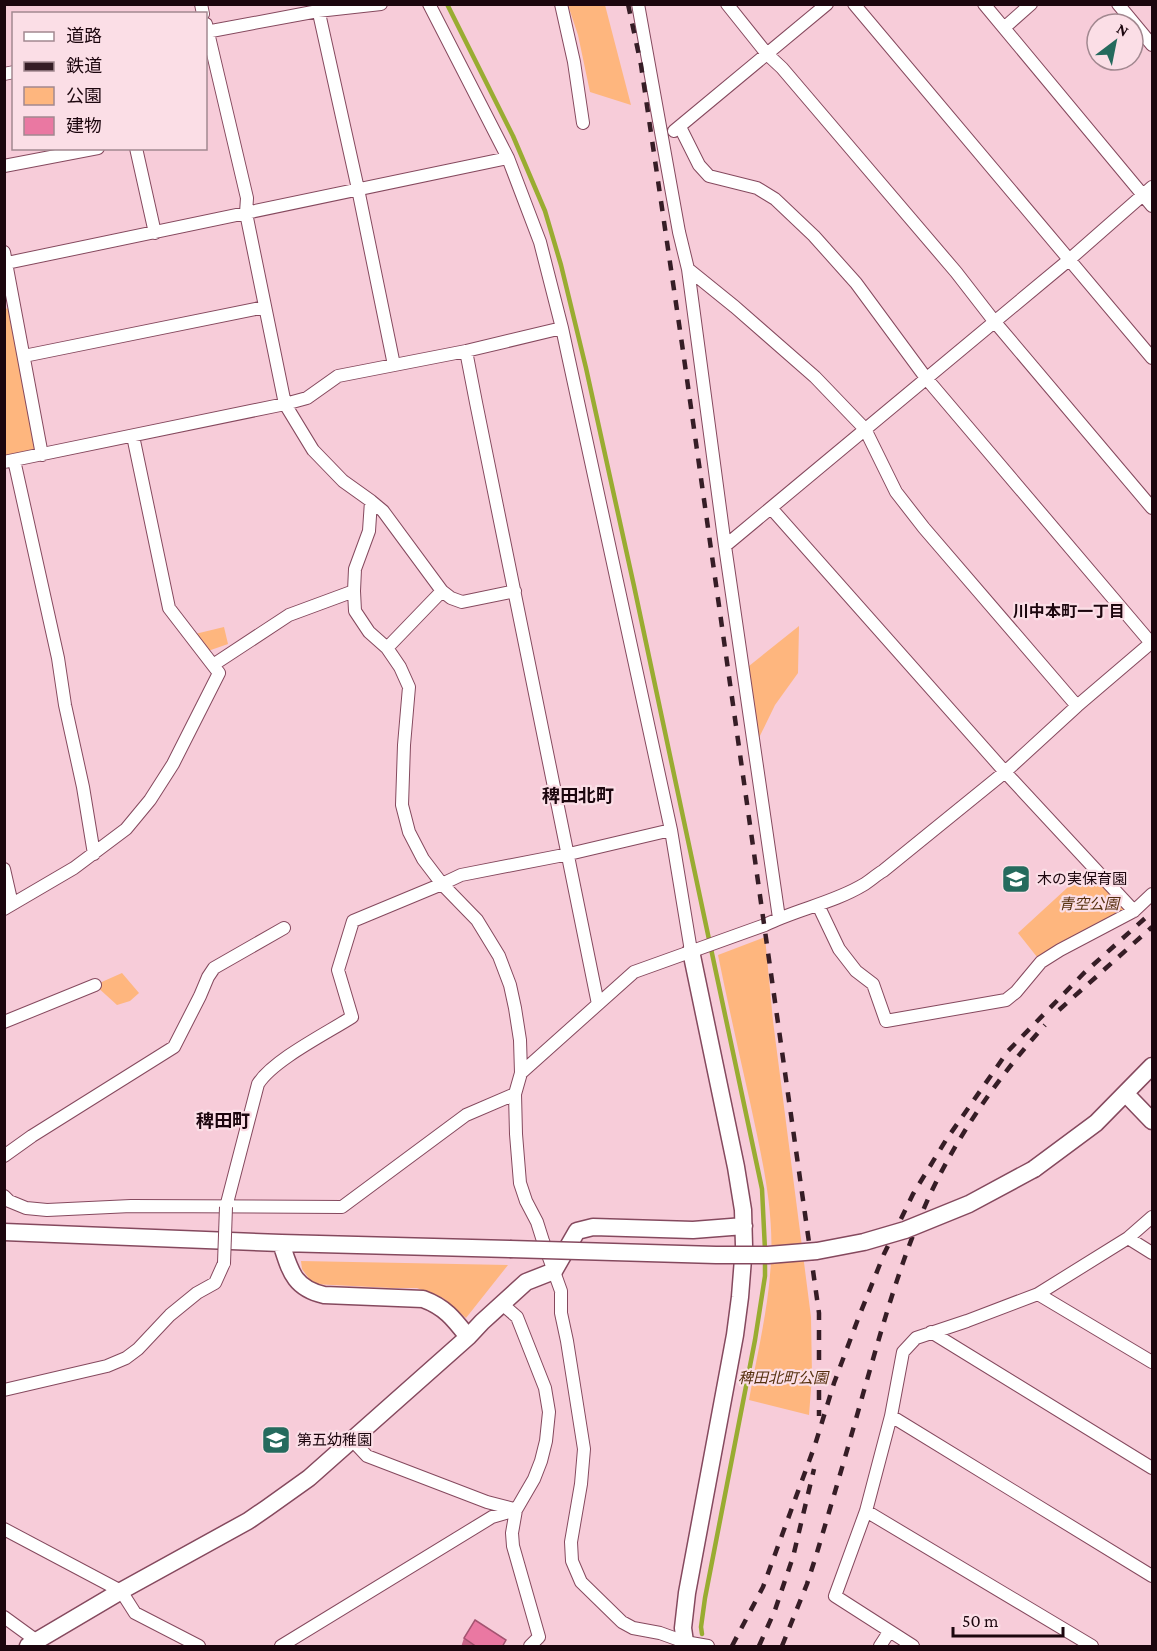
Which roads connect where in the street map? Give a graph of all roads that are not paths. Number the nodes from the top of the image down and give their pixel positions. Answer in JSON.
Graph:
{"nodes":[{"id":1,"x":381,"y":4,"type":"edge"},
{"id":2,"x":429,"y":4,"type":"edge"},
{"id":3,"x":561,"y":4,"type":"edge"},
{"id":4,"x":638,"y":4,"type":"edge"},
{"id":5,"x":727,"y":4,"type":"edge"},
{"id":6,"x":827,"y":4,"type":"edge"},
{"id":7,"x":854,"y":4,"type":"edge"},
{"id":8,"x":984,"y":4,"type":"edge"},
{"id":9,"x":1031,"y":4,"type":"edge"},
{"id":10,"x":1119,"y":4,"type":"edge"},
{"id":11,"x":317,"y":8,"type":"edge"},
{"id":12,"x":1004,"y":28,"type":"junction"},
{"id":13,"x":207,"y":29,"type":"edge"},
{"id":14,"x":207,"y":33,"type":"edge"},
{"id":15,"x":1152,"y":45,"type":"edge"},
{"id":16,"x":767,"y":54,"type":"junction"},
{"id":17,"x":583,"y":123,"type":"dead end"},
{"id":18,"x":680,"y":127,"type":"junction"},
{"id":19,"x":663,"y":137,"type":"junction"},
{"id":20,"x":88,"y":150,"type":"edge"},
{"id":21,"x":136,"y":150,"type":"edge"},
{"id":22,"x":508,"y":158,"type":"junction"},
{"id":23,"x":4,"y":166,"type":"edge"},
{"id":24,"x":358,"y":189,"type":"junction"},
{"id":25,"x":1148,"y":191,"type":"edge"},
{"id":26,"x":1152,"y":206,"type":"edge"},
{"id":27,"x":246,"y":213,"type":"junction"},
{"id":28,"x":155,"y":232,"type":"junction"},
{"id":29,"x":6,"y":258,"type":"edge"},
{"id":30,"x":1070,"y":259,"type":"junction"},
{"id":31,"x":688,"y":269,"type":"junction"},
{"id":32,"x":266,"y":307,"type":"junction"},
{"id":33,"x":994,"y":321,"type":"junction"},
{"id":34,"x":562,"y":328,"type":"junction"},
{"id":35,"x":466,"y":351,"type":"junction"},
{"id":36,"x":24,"y":356,"type":"junction"},
{"id":37,"x":1152,"y":358,"type":"edge"},
{"id":38,"x":394,"y":365,"type":"junction"},
{"id":39,"x":926,"y":378,"type":"junction"},
{"id":40,"x":285,"y":404,"type":"junction"},
{"id":41,"x":865,"y":429,"type":"junction"},
{"id":42,"x":133,"y":436,"type":"junction"},
{"id":43,"x":42,"y":455,"type":"junction"},
{"id":44,"x":9,"y":461,"type":"edge"},
{"id":45,"x":371,"y":501,"type":"junction"},
{"id":46,"x":771,"y":508,"type":"junction"},
{"id":47,"x":1152,"y":508,"type":"edge"},
{"id":48,"x":725,"y":546,"type":"junction"},
{"id":49,"x":354,"y":591,"type":"junction"},
{"id":50,"x":442,"y":591,"type":"junction"},
{"id":51,"x":514,"y":591,"type":"junction"},
{"id":52,"x":1151,"y":642,"type":"edge"},
{"id":53,"x":387,"y":648,"type":"junction"},
{"id":54,"x":213,"y":664,"type":"junction"},
{"id":55,"x":1077,"y":706,"type":"junction"},
{"id":56,"x":1005,"y":772,"type":"junction"},
{"id":57,"x":671,"y":830,"type":"junction"},
{"id":58,"x":94,"y":854,"type":"junction"},
{"id":59,"x":569,"y":854,"type":"junction"},
{"id":60,"x":4,"y":869,"type":"edge"},
{"id":61,"x":442,"y":884,"type":"junction"},
{"id":62,"x":1152,"y":894,"type":"edge"},
{"id":63,"x":818,"y":905,"type":"junction"},
{"id":64,"x":8,"y":907,"type":"edge"},
{"id":65,"x":1134,"y":911,"type":"junction"},
{"id":66,"x":779,"y":918,"type":"junction"},
{"id":67,"x":284,"y":928,"type":"dead end"},
{"id":68,"x":696,"y":950,"type":"junction"},
{"id":69,"x":95,"y":985,"type":"dead end"},
{"id":70,"x":598,"y":1004,"type":"junction"},
{"id":71,"x":4,"y":1022,"type":"edge"},
{"id":72,"x":1152,"y":1066,"type":"edge"},
{"id":73,"x":521,"y":1073,"type":"junction"},
{"id":74,"x":515,"y":1094,"type":"junction"},
{"id":75,"x":1126,"y":1094,"type":"junction"},
{"id":76,"x":1152,"y":1121,"type":"edge"},
{"id":77,"x":4,"y":1156,"type":"edge"},
{"id":78,"x":4,"y":1196,"type":"edge"},
{"id":79,"x":226,"y":1207,"type":"junction"},
{"id":80,"x":1152,"y":1217,"type":"edge"},
{"id":81,"x":744,"y":1226,"type":"junction"},
{"id":82,"x":4,"y":1232,"type":"edge"},
{"id":83,"x":1128,"y":1238,"type":"junction"},
{"id":84,"x":281,"y":1243,"type":"junction"},
{"id":85,"x":1152,"y":1253,"type":"edge"},
{"id":86,"x":554,"y":1271,"type":"junction"},
{"id":87,"x":1038,"y":1294,"type":"junction"},
{"id":88,"x":502,"y":1304,"type":"junction"},
{"id":89,"x":931,"y":1332,"type":"junction"},
{"id":90,"x":468,"y":1337,"type":"junction"},
{"id":91,"x":1152,"y":1362,"type":"edge"},
{"id":92,"x":4,"y":1390,"type":"edge"},
{"id":93,"x":891,"y":1416,"type":"junction"},
{"id":94,"x":352,"y":1440,"type":"junction"},
{"id":95,"x":1152,"y":1468,"type":"edge"},
{"id":96,"x":516,"y":1510,"type":"junction"},
{"id":97,"x":866,"y":1510,"type":"junction"},
{"id":98,"x":4,"y":1529,"type":"edge"},
{"id":99,"x":1152,"y":1576,"type":"edge"},
{"id":100,"x":121,"y":1591,"type":"junction"},
{"id":101,"x":4,"y":1617,"type":"edge"},
{"id":102,"x":889,"y":1632,"type":"junction"},
{"id":103,"x":685,"y":1642,"type":"junction"},
{"id":104,"x":33,"y":1644,"type":"edge"},
{"id":105,"x":199,"y":1647,"type":"edge"},
{"id":106,"x":281,"y":1647,"type":"edge"},
{"id":107,"x":531,"y":1647,"type":"edge"},
{"id":108,"x":708,"y":1647,"type":"edge"},
{"id":109,"x":880,"y":1647,"type":"edge"},
{"id":110,"x":913,"y":1647,"type":"edge"},
{"id":111,"x":1092,"y":1647,"type":"edge"}],
"edges":[{"from":1,"to":11,"type":"street"},
{"from":2,"to":22,"type":"street"},
{"from":3,"to":17,"type":"street"},
{"from":4,"to":19,"type":"street"},
{"from":5,"to":16,"type":"street"},
{"from":6,"to":16,"type":"street"},
{"from":7,"to":30,"type":"street"},
{"from":8,"to":12,"type":"street"},
{"from":9,"to":12,"type":"street"},
{"from":10,"to":15,"type":"street"},
{"from":11,"to":13,"type":"street"},
{"from":11,"to":24,"type":"street"},
{"from":12,"to":25,"type":"street"},
{"from":14,"to":27,"type":"street"},
{"from":16,"to":18,"type":"street"},
{"from":16,"to":33,"type":"street"},
{"from":18,"to":19,"type":"street"},
{"from":18,"to":39,"type":"street"},
{"from":19,"to":31,"type":"street"},
{"from":20,"to":23,"type":"street"},
{"from":21,"to":28,"type":"street"},
{"from":22,"to":24,"type":"street"},
{"from":22,"to":34,"type":"street"},
{"from":24,"to":27,"type":"street"},
{"from":24,"to":38,"type":"street"},
{"from":25,"to":26,"type":"street"},
{"from":25,"to":30,"type":"street"},
{"from":27,"to":28,"type":"street"},
{"from":27,"to":32,"type":"street"},
{"from":28,"to":29,"type":"street"},
{"from":29,"to":36,"type":"street"},
{"from":30,"to":33,"type":"street"},
{"from":30,"to":37,"type":"street"},
{"from":31,"to":41,"type":"street"},
{"from":31,"to":48,"type":"street"},
{"from":32,"to":36,"type":"street"},
{"from":32,"to":40,"type":"street"},
{"from":33,"to":39,"type":"street"},
{"from":33,"to":47,"type":"street"},
{"from":34,"to":35,"type":"street"},
{"from":34,"to":57,"type":"street"},
{"from":35,"to":38,"type":"street"},
{"from":35,"to":51,"type":"street"},
{"from":36,"to":43,"type":"street"},
{"from":38,"to":40,"type":"street"},
{"from":39,"to":41,"type":"street"},
{"from":39,"to":52,"type":"street"},
{"from":40,"to":42,"type":"street"},
{"from":40,"to":45,"type":"street"},
{"from":41,"to":46,"type":"street"},
{"from":41,"to":55,"type":"street"},
{"from":42,"to":43,"type":"street"},
{"from":42,"to":54,"type":"street"},
{"from":43,"to":44,"type":"street"},
{"from":44,"to":58,"type":"street"},
{"from":45,"to":49,"type":"street"},
{"from":45,"to":50,"type":"street"},
{"from":46,"to":48,"type":"street"},
{"from":46,"to":56,"type":"street"},
{"from":48,"to":66,"type":"street"},
{"from":49,"to":53,"type":"street"},
{"from":49,"to":54,"type":"street"},
{"from":50,"to":51,"type":"street"},
{"from":50,"to":53,"type":"street"},
{"from":51,"to":59,"type":"street"},
{"from":52,"to":55,"type":"street"},
{"from":53,"to":61,"type":"street"},
{"from":54,"to":58,"type":"street"},
{"from":55,"to":56,"type":"street"},
{"from":56,"to":63,"type":"street"},
{"from":56,"to":65,"type":"street"},
{"from":57,"to":59,"type":"street"},
{"from":57,"to":68,"type":"street"},
{"from":58,"to":64,"type":"street"},
{"from":59,"to":61,"type":"street"},
{"from":59,"to":70,"type":"street"},
{"from":60,"to":64,"type":"street"},
{"from":61,"to":73,"type":"street"},
{"from":61,"to":79,"type":"street"},
{"from":62,"to":65,"type":"street"},
{"from":63,"to":65,"type":"street"},
{"from":63,"to":66,"type":"street"},
{"from":66,"to":68,"type":"street"},
{"from":67,"to":77,"type":"street"},
{"from":68,"to":70,"type":"street"},
{"from":68,"to":81,"type":"street"},
{"from":69,"to":71,"type":"street"},
{"from":70,"to":73,"type":"street"},
{"from":72,"to":75,"type":"street"},
{"from":73,"to":74,"type":"street"},
{"from":74,"to":79,"type":"street"},
{"from":74,"to":86,"type":"street"},
{"from":75,"to":76,"type":"street"},
{"from":75,"to":84,"type":"street","bridge":true},
{"from":78,"to":79,"type":"street"},
{"from":79,"to":92,"type":"street","bridge":true},
{"from":80,"to":83,"type":"street"},
{"from":81,"to":86,"type":"street"},
{"from":81,"to":103,"type":"street"},
{"from":82,"to":84,"type":"street"},
{"from":83,"to":85,"type":"street"},
{"from":83,"to":87,"type":"street"},
{"from":84,"to":90,"type":"street"},
{"from":86,"to":88,"type":"street"},
{"from":86,"to":103,"type":"street"},
{"from":87,"to":89,"type":"street"},
{"from":87,"to":91,"type":"street"},
{"from":88,"to":90,"type":"street"},
{"from":88,"to":96,"type":"street"},
{"from":89,"to":93,"type":"street"},
{"from":89,"to":95,"type":"street"},
{"from":90,"to":94,"type":"street"},
{"from":93,"to":97,"type":"street"},
{"from":93,"to":99,"type":"street"},
{"from":94,"to":96,"type":"street"},
{"from":94,"to":100,"type":"street"},
{"from":96,"to":106,"type":"street"},
{"from":96,"to":107,"type":"street"},
{"from":97,"to":102,"type":"street"},
{"from":97,"to":111,"type":"street"},
{"from":98,"to":100,"type":"street"},
{"from":100,"to":104,"type":"street"},
{"from":100,"to":105,"type":"street"},
{"from":101,"to":104,"type":"street"},
{"from":102,"to":109,"type":"street"},
{"from":102,"to":110,"type":"street"},
{"from":103,"to":108,"type":"street"}]}
